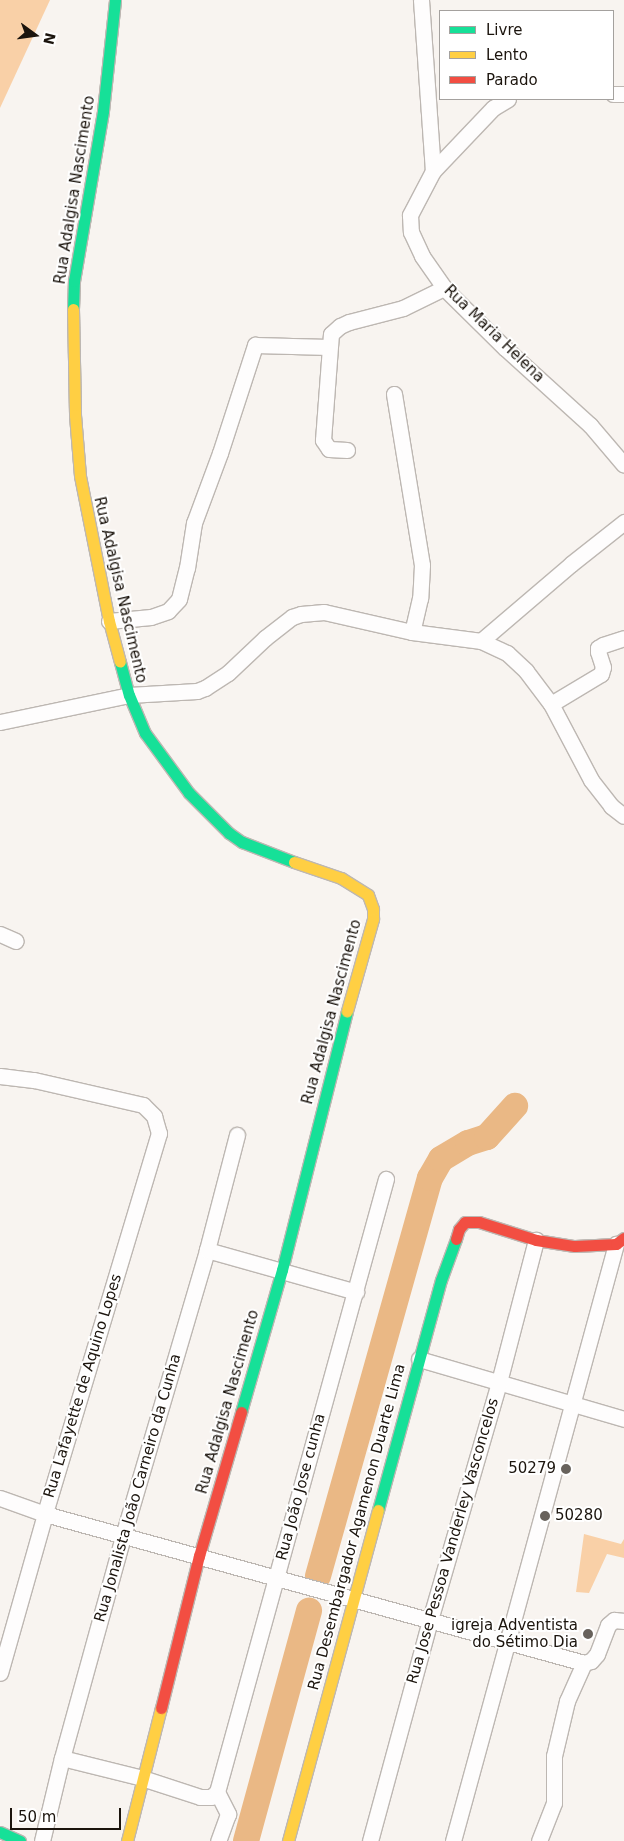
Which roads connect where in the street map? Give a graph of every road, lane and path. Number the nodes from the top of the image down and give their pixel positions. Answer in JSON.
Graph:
{"nodes":[{"id":1,"x":116,"y":0,"type":"edge"},
{"id":2,"x":422,"y":0,"type":"edge"},
{"id":3,"x":506,"y":100,"type":"edge"},
{"id":4,"x":433,"y":171,"type":"junction"},
{"id":5,"x":444,"y":288,"type":"junction"},
{"id":6,"x":329,"y":347,"type":"junction"},
{"id":7,"x":394,"y":394,"type":"dead end"},
{"id":8,"x":346,"y":450,"type":"dead end"},
{"id":9,"x":624,"y":465,"type":"edge"},
{"id":10,"x":624,"y":522,"type":"edge"},
{"id":11,"x":109,"y":620,"type":"junction"},
{"id":12,"x":412,"y":632,"type":"junction"},
{"id":13,"x":624,"y":638,"type":"edge"},
{"id":14,"x":481,"y":641,"type":"junction"},
{"id":15,"x":129,"y":695,"type":"junction"},
{"id":16,"x":551,"y":704,"type":"junction"},
{"id":17,"x":0,"y":722,"type":"edge"},
{"id":18,"x":624,"y":816,"type":"edge"},
{"id":19,"x":0,"y":934,"type":"edge"},
{"id":20,"x":16,"y":941,"type":"dead end"},
{"id":21,"x":0,"y":1076,"type":"edge"},
{"id":22,"x":237,"y":1135,"type":"dead end"},
{"id":23,"x":386,"y":1179,"type":"dead end"},
{"id":24,"x":536,"y":1240,"type":"junction"},
{"id":25,"x":620,"y":1241,"type":"edge"},
{"id":26,"x":208,"y":1250,"type":"junction"},
{"id":27,"x":282,"y":1270,"type":"junction"},
{"id":28,"x":356,"y":1292,"type":"junction"},
{"id":29,"x":419,"y":1359,"type":"junction"},
{"id":30,"x":498,"y":1382,"type":"junction"},
{"id":31,"x":573,"y":1405,"type":"junction"},
{"id":32,"x":624,"y":1419,"type":"edge"},
{"id":33,"x":0,"y":1498,"type":"edge"},
{"id":34,"x":45,"y":1514,"type":"junction"},
{"id":35,"x":122,"y":1536,"type":"junction"},
{"id":36,"x":199,"y":1556,"type":"junction"},
{"id":37,"x":276,"y":1577,"type":"junction"},
{"id":38,"x":353,"y":1598,"type":"junction"},
{"id":39,"x":430,"y":1620,"type":"junction"},
{"id":40,"x":624,"y":1621,"type":"edge"},
{"id":41,"x":507,"y":1642,"type":"junction"},
{"id":42,"x":584,"y":1663,"type":"junction"},
{"id":43,"x":0,"y":1673,"type":"edge"},
{"id":44,"x":62,"y":1758,"type":"junction"},
{"id":45,"x":142,"y":1778,"type":"junction"},
{"id":46,"x":216,"y":1794,"type":"junction"},
{"id":47,"x":0,"y":1832,"type":"edge"},
{"id":48,"x":20,"y":1841,"type":"edge"},
{"id":49,"x":42,"y":1841,"type":"edge"},
{"id":50,"x":128,"y":1841,"type":"edge"},
{"id":51,"x":218,"y":1841,"type":"edge"},
{"id":52,"x":288,"y":1841,"type":"edge"},
{"id":53,"x":370,"y":1841,"type":"edge"},
{"id":54,"x":453,"y":1841,"type":"edge"},
{"id":55,"x":539,"y":1841,"type":"edge"}],
"edges":[{"from":1,"to":11,"type":"street","name":"Rua Adalgisa Nascimento"},
{"from":2,"to":4,"type":"street"},
{"from":3,"to":4,"type":"street","name":"Rua Maria Helena"},
{"from":4,"to":5,"type":"street","name":"Rua Maria Helena"},
{"from":5,"to":6,"type":"street"},
{"from":5,"to":9,"type":"street","name":"Rua Maria Helena"},
{"from":6,"to":8,"type":"street"},
{"from":6,"to":11,"type":"street"},
{"from":7,"to":12,"type":"street"},
{"from":10,"to":14,"type":"street"},
{"from":11,"to":15,"type":"street","name":"Rua Adalgisa Nascimento"},
{"from":12,"to":14,"type":"street"},
{"from":12,"to":15,"type":"street"},
{"from":13,"to":16,"type":"street"},
{"from":14,"to":16,"type":"street"},
{"from":15,"to":17,"type":"street"},
{"from":15,"to":27,"type":"street","name":"Rua Adalgisa Nascimento"},
{"from":16,"to":18,"type":"street"},
{"from":19,"to":20,"type":"street"},
{"from":21,"to":34,"type":"street","name":"Rua Lafayette de Aquino Lopes"},
{"from":22,"to":26,"type":"street","name":"Rua Jonalista João Carneiro da Cunha"},
{"from":23,"to":28,"type":"street","name":"Rua João Jose cunha"},
{"from":24,"to":25,"type":"street"},
{"from":24,"to":29,"type":"street","name":"Rua Desembargador Agamenon Duarte Lima"},
{"from":24,"to":30,"type":"street","name":"Rua Jose Pessoa Vanderley Vasconcelos"},
{"from":25,"to":31,"type":"street"},
{"from":26,"to":27,"type":"street"},
{"from":26,"to":35,"type":"street","name":"Rua Jonalista João Carneiro da Cunha"},
{"from":27,"to":28,"type":"street"},
{"from":27,"to":36,"type":"street","name":"Rua Adalgisa Nascimento"},
{"from":28,"to":37,"type":"street","name":"Rua João Jose cunha"},
{"from":29,"to":30,"type":"street"},
{"from":29,"to":38,"type":"street","name":"Rua Desembargador Agamenon Duarte Lima"},
{"from":30,"to":31,"type":"street"},
{"from":30,"to":39,"type":"street","name":"Rua Jose Pessoa Vanderley Vasconcelos"},
{"from":31,"to":32,"type":"street"},
{"from":31,"to":41,"type":"street"},
{"from":33,"to":34,"type":"street"},
{"from":34,"to":35,"type":"street"},
{"from":34,"to":43,"type":"street","name":"Rua Lafayette de Aquino Lopes"},
{"from":35,"to":36,"type":"street"},
{"from":35,"to":44,"type":"street","name":"Rua Jonalista João Carneiro da Cunha"},
{"from":36,"to":37,"type":"street"},
{"from":36,"to":45,"type":"street","name":"Rua Adalgisa Nascimento"},
{"from":37,"to":38,"type":"street"},
{"from":37,"to":46,"type":"street","name":"Rua João Jose cunha"},
{"from":38,"to":39,"type":"street"},
{"from":38,"to":52,"type":"street","name":"Rua Desembargador Agamenon Duarte Lima"},
{"from":39,"to":41,"type":"street"},
{"from":39,"to":53,"type":"street","name":"Rua Jose Pessoa Vanderley Vasconcelos"},
{"from":40,"to":42,"type":"street"},
{"from":41,"to":42,"type":"street"},
{"from":41,"to":54,"type":"street"},
{"from":42,"to":55,"type":"street"},
{"from":44,"to":45,"type":"street"},
{"from":44,"to":49,"type":"street","name":"Rua Jonalista João Carneiro da Cunha"},
{"from":45,"to":46,"type":"street"},
{"from":45,"to":50,"type":"street","name":"Rua Adalgisa Nascimento"},
{"from":46,"to":51,"type":"street"},
{"from":47,"to":48,"type":"street"}]}
